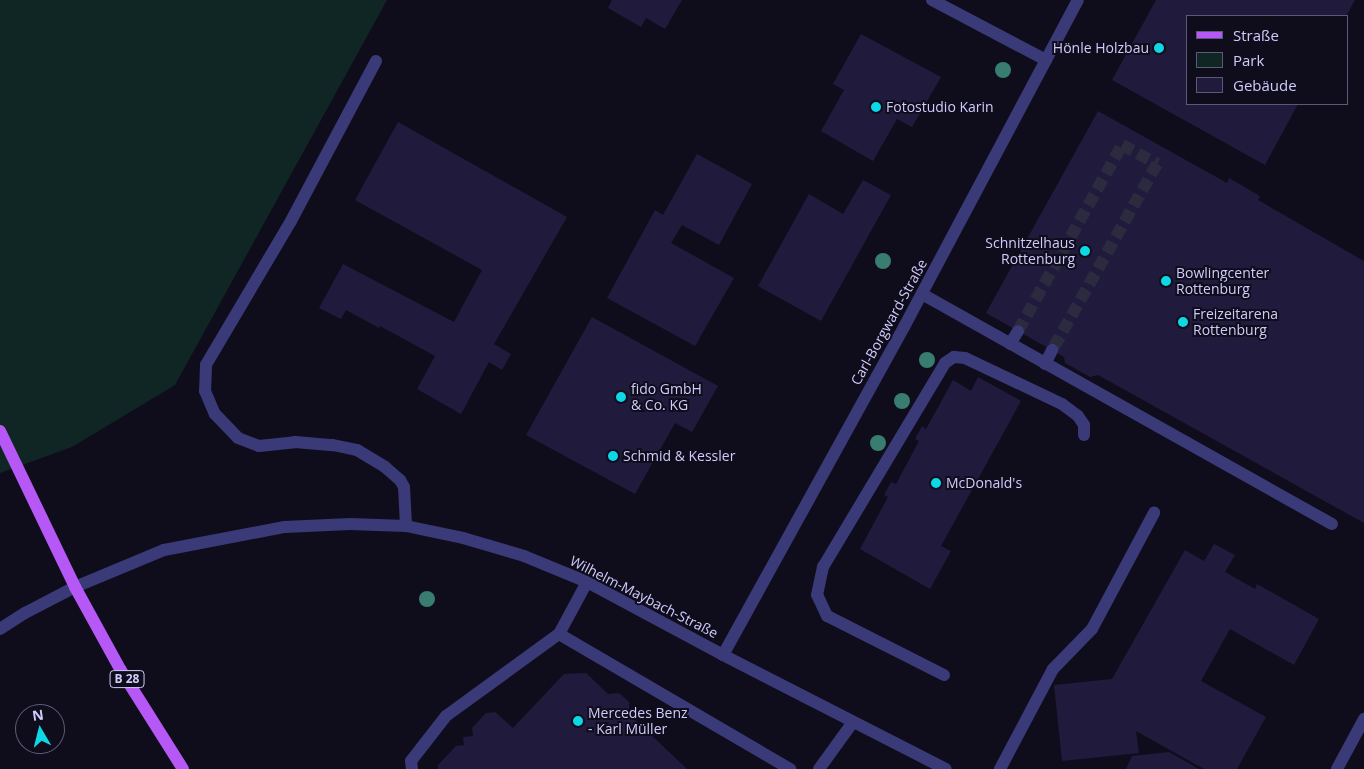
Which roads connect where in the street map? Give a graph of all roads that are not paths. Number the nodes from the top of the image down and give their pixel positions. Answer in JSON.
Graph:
{"nodes":[{"id":1,"x":932,"y":0,"type":"edge"},
{"id":2,"x":1078,"y":0,"type":"edge"},
{"id":3,"x":1046,"y":60,"type":"junction"},
{"id":4,"x":376,"y":61,"type":"dead end"},
{"id":5,"x":922,"y":294,"type":"junction"},
{"id":6,"x":1018,"y":331,"type":"tunnel mouth"},
{"id":7,"x":1010,"y":344,"type":"junction"},
{"id":8,"x":1052,"y":350,"type":"tunnel mouth"},
{"id":9,"x":1045,"y":364,"type":"junction"},
{"id":10,"x":0,"y":431,"type":"edge"},
{"id":11,"x":1084,"y":435,"type":"dead end"},
{"id":12,"x":1154,"y":513,"type":"dead end"},
{"id":13,"x":1332,"y":524,"type":"dead end"},
{"id":14,"x":406,"y":526,"type":"junction"},
{"id":15,"x":587,"y":582,"type":"junction"},
{"id":16,"x":75,"y":587,"type":"junction"},
{"id":17,"x":0,"y":630,"type":"edge"},
{"id":18,"x":559,"y":634,"type":"junction"},
{"id":19,"x":723,"y":655,"type":"junction"},
{"id":20,"x":944,"y":675,"type":"dead end"},
{"id":21,"x":1364,"y":719,"type":"edge"},
{"id":22,"x":853,"y":722,"type":"junction"},
{"id":23,"x":183,"y":769,"type":"edge"},
{"id":24,"x":412,"y":769,"type":"edge"},
{"id":25,"x":790,"y":769,"type":"edge"},
{"id":26,"x":819,"y":769,"type":"edge"},
{"id":27,"x":946,"y":769,"type":"edge"},
{"id":28,"x":1000,"y":769,"type":"edge"},
{"id":29,"x":1337,"y":769,"type":"edge"}],
"edges":[{"from":1,"to":3,"type":"street"},
{"from":2,"to":3,"type":"street","name":"Carl-Borgward-Straße"},
{"from":3,"to":5,"type":"street","name":"Carl-Borgward-Straße"},
{"from":4,"to":14,"type":"street"},
{"from":5,"to":7,"type":"street"},
{"from":5,"to":19,"type":"street","name":"Carl-Borgward-Straße"},
{"from":6,"to":7,"type":"street"},
{"from":7,"to":9,"type":"street"},
{"from":8,"to":9,"type":"street"},
{"from":9,"to":13,"type":"street"},
{"from":10,"to":16,"type":"main road","number":"B 28"},
{"from":11,"to":20,"type":"street"},
{"from":12,"to":28,"type":"street"},
{"from":14,"to":15,"type":"street","name":"Wilhelm-Maybach-Straße"},
{"from":14,"to":16,"type":"street","name":"Wilhelm-Maybach-Straße"},
{"from":15,"to":18,"type":"street"},
{"from":15,"to":19,"type":"street","name":"Wilhelm-Maybach-Straße"},
{"from":16,"to":17,"type":"street","name":"Wilhelm-Maybach-Straße"},
{"from":16,"to":23,"type":"main road","number":"B 28"},
{"from":18,"to":24,"type":"street"},
{"from":18,"to":25,"type":"street"},
{"from":19,"to":22,"type":"street","name":"Wilhelm-Maybach-Straße"},
{"from":21,"to":29,"type":"street"},
{"from":22,"to":26,"type":"street"},
{"from":22,"to":27,"type":"street","name":"Wilhelm-Maybach-Straße"}]}
